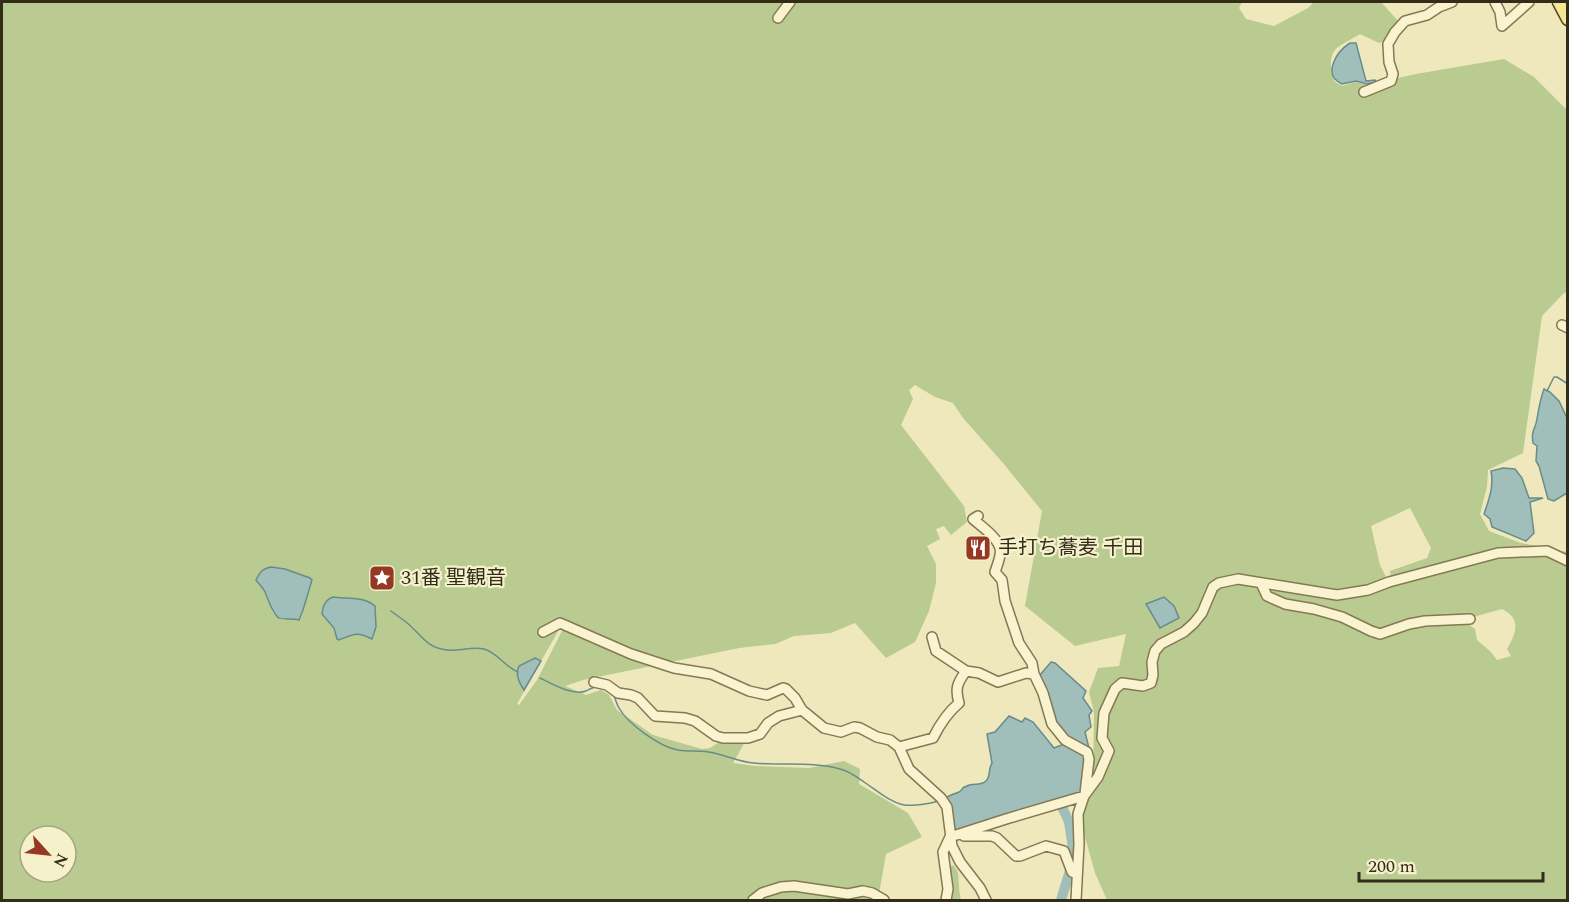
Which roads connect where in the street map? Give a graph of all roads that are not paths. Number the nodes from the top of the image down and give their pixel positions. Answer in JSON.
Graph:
{"nodes":[{"id":1,"x":790,"y":2,"type":"edge"},
{"id":2,"x":1452,"y":2,"type":"edge"},
{"id":3,"x":1495,"y":2,"type":"edge"},
{"id":4,"x":1529,"y":2,"type":"edge"},
{"id":5,"x":1559,"y":2,"type":"edge"},
{"id":6,"x":778,"y":18,"type":"dead end"},
{"id":7,"x":1568,"y":19,"type":"edge"},
{"id":8,"x":1364,"y":92,"type":"dead end"},
{"id":9,"x":978,"y":516,"type":"dead end"},
{"id":10,"x":1568,"y":561,"type":"edge"},
{"id":11,"x":1262,"y":583,"type":"junction"},
{"id":12,"x":1470,"y":619,"type":"dead end"},
{"id":13,"x":543,"y":632,"type":"dead end"},
{"id":14,"x":932,"y":637,"type":"dead end"},
{"id":15,"x":966,"y":671,"type":"junction"},
{"id":16,"x":1034,"y":674,"type":"junction"},
{"id":17,"x":594,"y":682,"type":"dead end"},
{"id":18,"x":802,"y":710,"type":"junction"},
{"id":19,"x":899,"y":747,"type":"junction"},
{"id":20,"x":1084,"y":796,"type":"junction"},
{"id":21,"x":950,"y":837,"type":"junction"},
{"id":22,"x":1077,"y":874,"type":"junction"},
{"id":23,"x":753,"y":900,"type":"edge"},
{"id":24,"x":884,"y":900,"type":"edge"},
{"id":25,"x":946,"y":900,"type":"edge"},
{"id":26,"x":986,"y":900,"type":"edge"},
{"id":27,"x":1076,"y":900,"type":"edge"}],
"edges":[{"from":1,"to":6,"type":"street"},
{"from":2,"to":8,"type":"street"},
{"from":3,"to":4,"type":"street"},
{"from":5,"to":7,"type":"main road"},
{"from":9,"to":16,"type":"street"},
{"from":10,"to":11,"type":"street"},
{"from":11,"to":12,"type":"street"},
{"from":11,"to":20,"type":"street"},
{"from":13,"to":18,"type":"street"},
{"from":14,"to":15,"type":"street"},
{"from":15,"to":16,"type":"street"},
{"from":15,"to":19,"type":"street"},
{"from":16,"to":20,"type":"street"},
{"from":17,"to":18,"type":"street"},
{"from":18,"to":19,"type":"street"},
{"from":19,"to":21,"type":"street"},
{"from":20,"to":21,"type":"street"},
{"from":20,"to":22,"type":"street"},
{"from":21,"to":22,"type":"street"},
{"from":21,"to":25,"type":"street"},
{"from":21,"to":26,"type":"street"},
{"from":22,"to":27,"type":"street"},
{"from":23,"to":24,"type":"street"}]}
